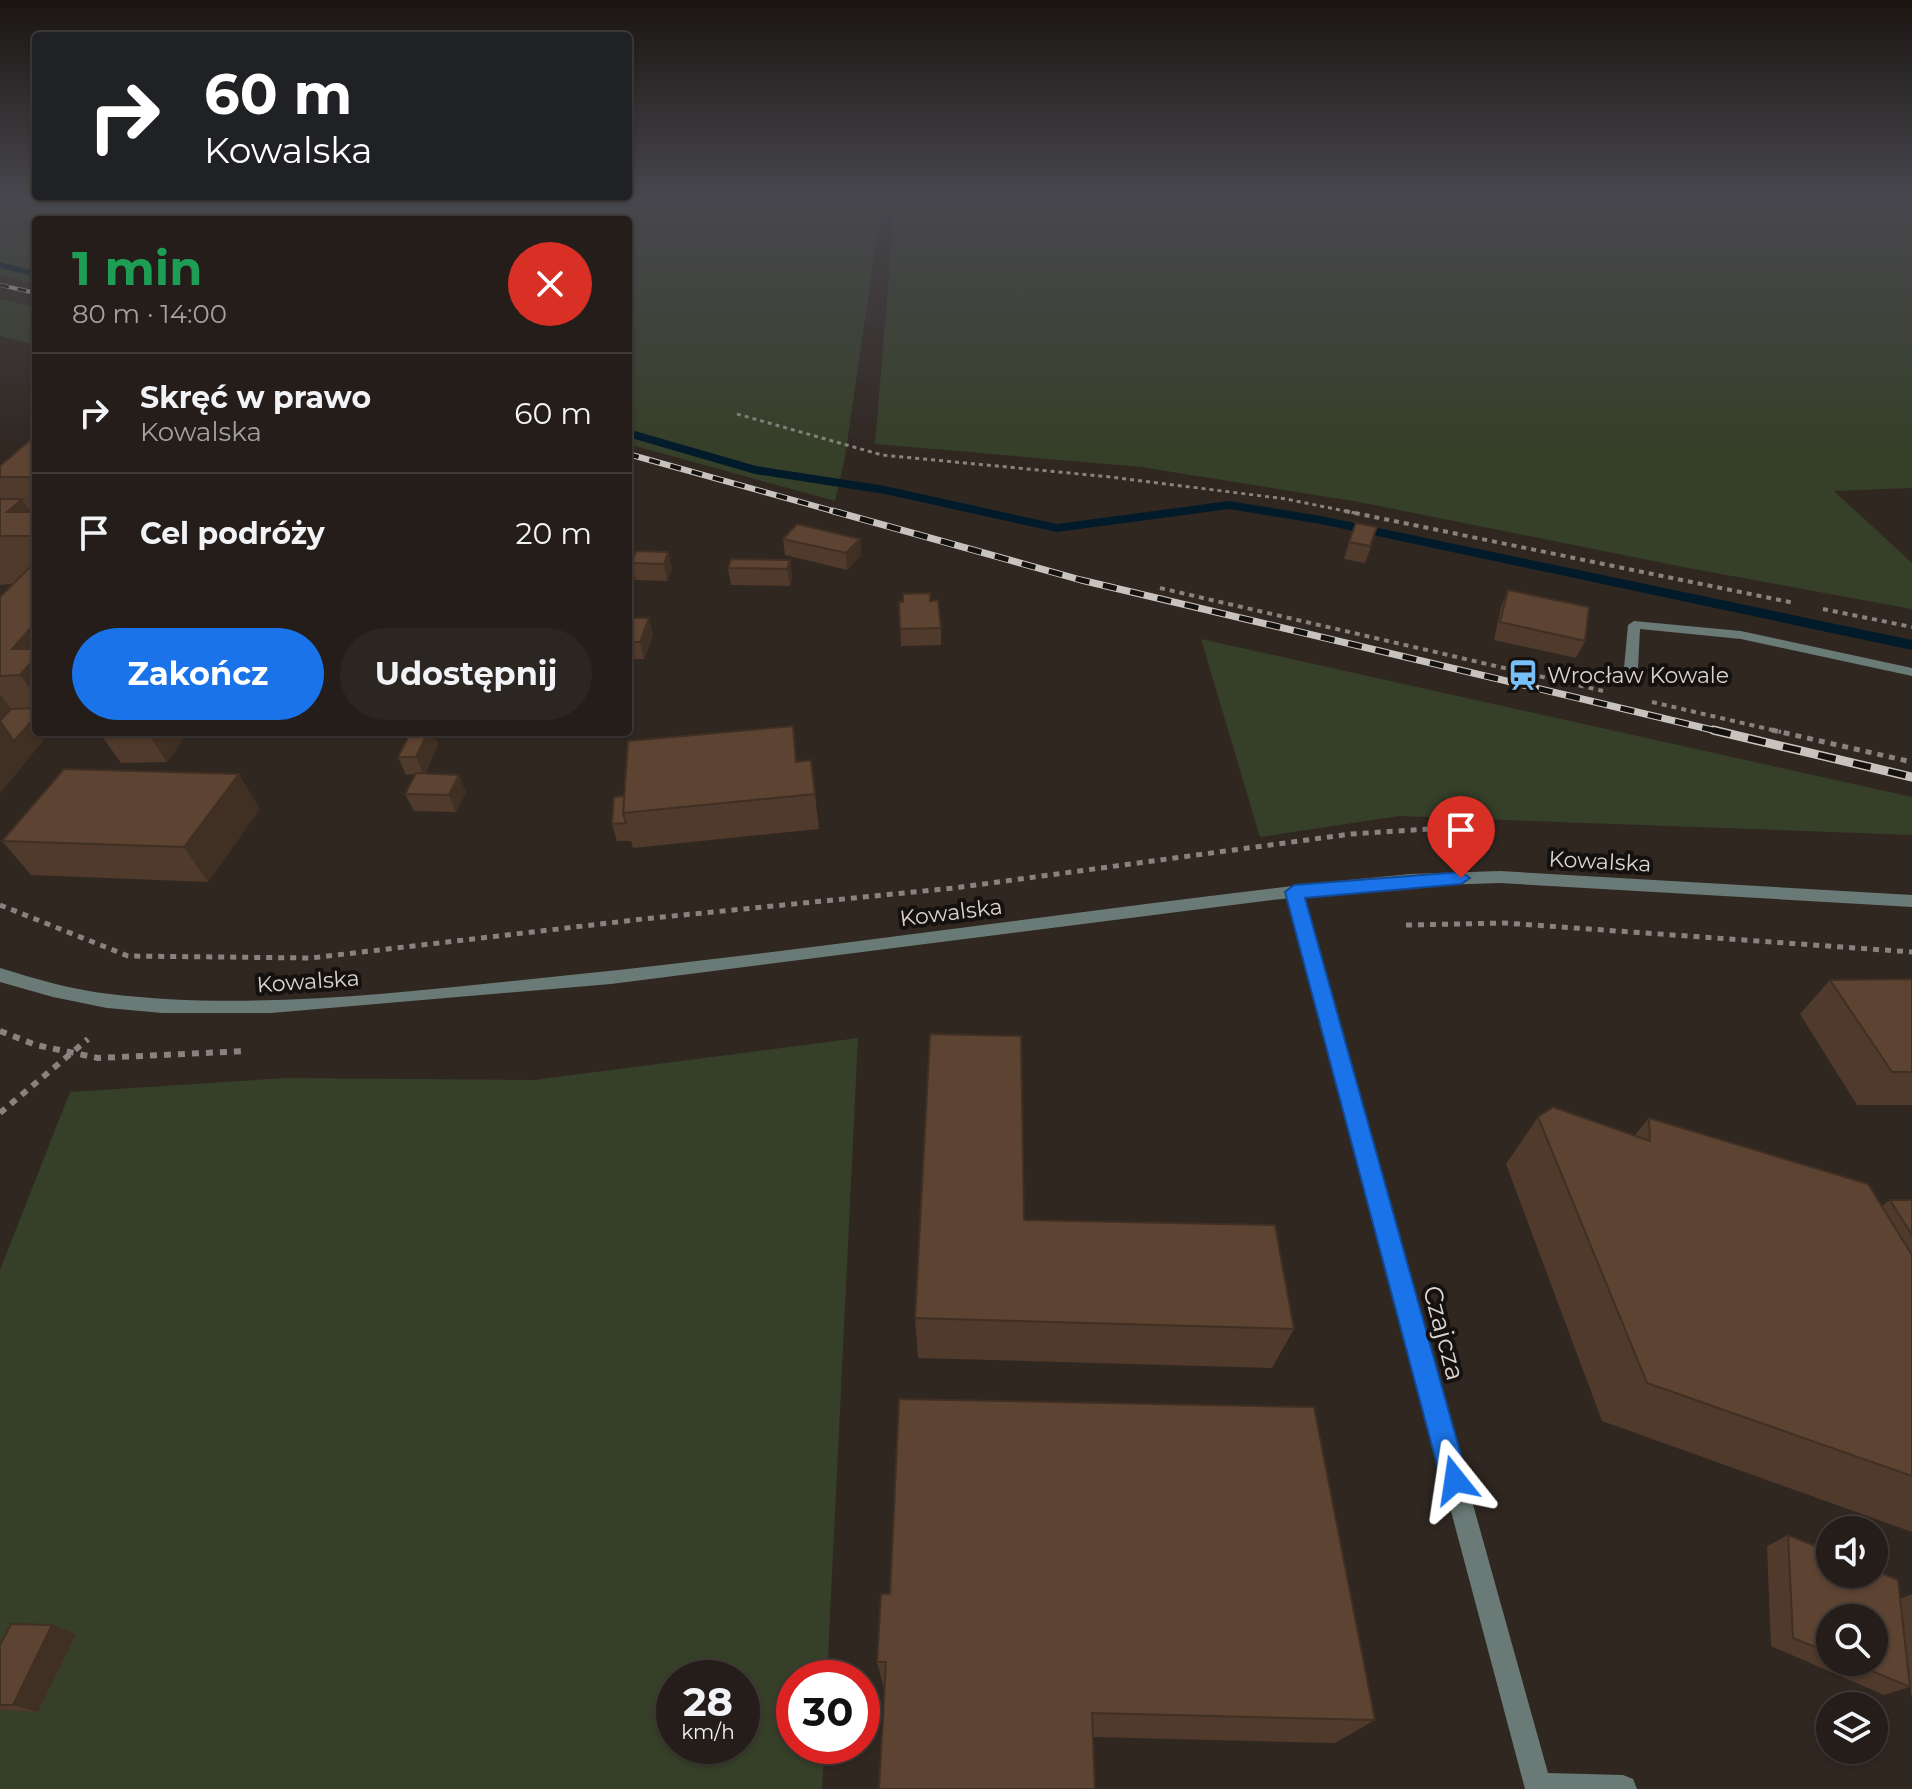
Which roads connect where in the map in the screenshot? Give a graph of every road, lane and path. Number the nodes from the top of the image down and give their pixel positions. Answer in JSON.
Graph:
{"nodes":[{"id":1,"x":737,"y":414,"type":"dead end"},
{"id":2,"x":1160,"y":588,"type":"dead end"},
{"id":3,"x":1802,"y":605,"type":"dead end"},
{"id":4,"x":1816,"y":608,"type":"dead end"},
{"id":5,"x":1912,"y":627,"type":"edge"},
{"id":6,"x":1631,"y":668,"type":"dead end"},
{"id":7,"x":1912,"y":672,"type":"edge"},
{"id":8,"x":1610,"y":692,"type":"dead end"},
{"id":9,"x":1641,"y":699,"type":"dead end"},
{"id":10,"x":1912,"y":762,"type":"edge"},
{"id":11,"x":1461,"y":827,"type":"dead end"},
{"id":12,"x":1294,"y":892,"type":"junction"},
{"id":13,"x":1912,"y":901,"type":"edge"},
{"id":14,"x":0,"y":905,"type":"edge"},
{"id":15,"x":1505,"y":923,"type":"dead end"},
{"id":16,"x":1912,"y":952,"type":"edge"},
{"id":17,"x":0,"y":975,"type":"edge"},
{"id":18,"x":122,"y":1005,"type":"junction"},
{"id":19,"x":0,"y":1113,"type":"edge"},
{"id":20,"x":1539,"y":1788,"type":"edge"},
{"id":21,"x":1623,"y":1789,"type":"edge"}],
"edges":[{"from":1,"to":3,"type":"path"},
{"from":2,"to":8,"type":"path"},
{"from":4,"to":5,"type":"path"},
{"from":6,"to":7,"type":"street"},
{"from":9,"to":10,"type":"path"},
{"from":11,"to":14,"type":"path"},
{"from":12,"to":13,"type":"street","name":"Kowalska"},
{"from":12,"to":18,"type":"street","name":"Kowalska"},
{"from":12,"to":20,"type":"street","name":"Czajcza"},
{"from":15,"to":16,"type":"path"},
{"from":17,"to":18,"type":"street","name":"Kowalska"},
{"from":18,"to":19,"type":"path"},
{"from":20,"to":21,"type":"street"}]}
